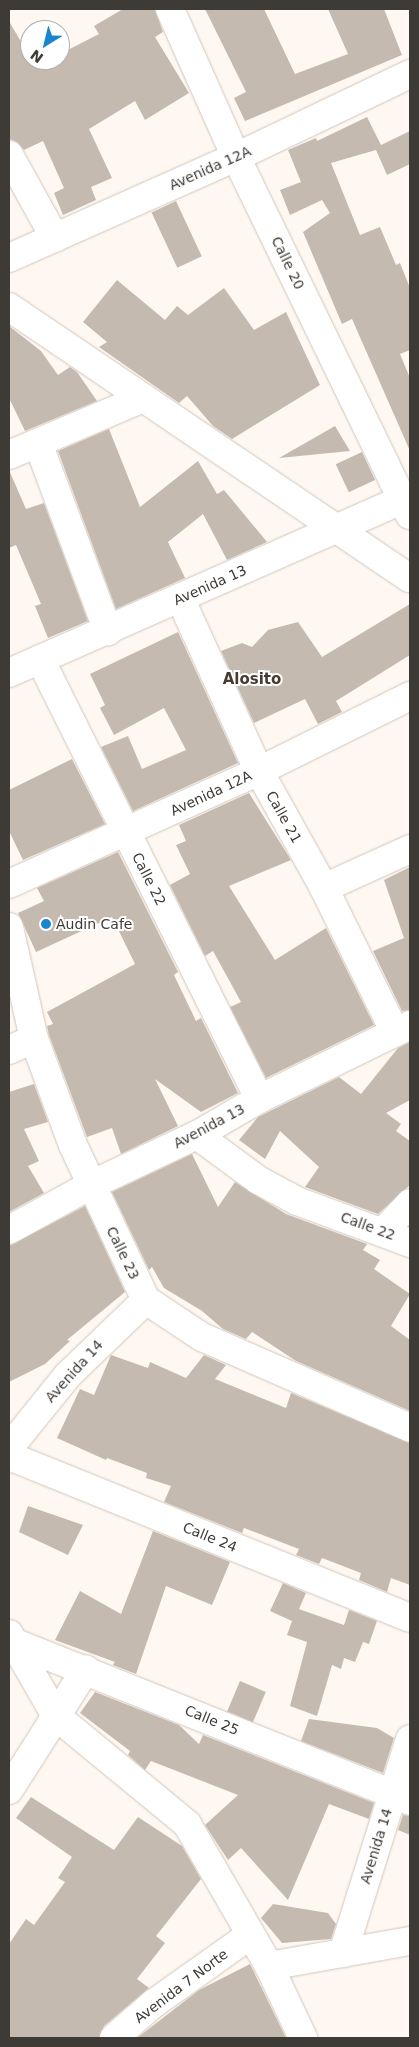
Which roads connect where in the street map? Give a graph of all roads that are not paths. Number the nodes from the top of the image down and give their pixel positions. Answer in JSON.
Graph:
{"nodes":[{"id":1,"x":170,"y":9,"type":"edge"},
{"id":2,"x":410,"y":74,"type":"edge"},
{"id":3,"x":9,"y":155,"type":"edge"},
{"id":4,"x":236,"y":157,"type":"junction"},
{"id":5,"x":55,"y":238,"type":"junction"},
{"id":6,"x":9,"y":258,"type":"edge"},
{"id":7,"x":9,"y":307,"type":"edge"},
{"id":8,"x":143,"y":398,"type":"junction"},
{"id":9,"x":38,"y":444,"type":"junction"},
{"id":10,"x":9,"y":455,"type":"edge"},
{"id":11,"x":408,"y":504,"type":"edge"},
{"id":12,"x":339,"y":528,"type":"junction"},
{"id":13,"x":410,"y":578,"type":"edge"},
{"id":14,"x":180,"y":598,"type":"junction"},
{"id":15,"x":108,"y":631,"type":"junction"},
{"id":16,"x":40,"y":659,"type":"junction"},
{"id":17,"x":9,"y":673,"type":"edge"},
{"id":18,"x":410,"y":696,"type":"edge"},
{"id":19,"x":259,"y":770,"type":"junction"},
{"id":20,"x":126,"y":832,"type":"junction"},
{"id":21,"x":410,"y":849,"type":"edge"},
{"id":22,"x":9,"y":884,"type":"edge"},
{"id":23,"x":324,"y":888,"type":"junction"},
{"id":24,"x":9,"y":927,"type":"edge"},
{"id":25,"x":403,"y":1029,"type":"edge"},
{"id":26,"x":34,"y":1039,"type":"junction"},
{"id":27,"x":9,"y":1050,"type":"edge"},
{"id":28,"x":259,"y":1099,"type":"junction"},
{"id":29,"x":196,"y":1135,"type":"junction"},
{"id":30,"x":90,"y":1185,"type":"junction"},
{"id":31,"x":410,"y":1203,"type":"edge"},
{"id":32,"x":9,"y":1230,"type":"edge"},
{"id":33,"x":384,"y":1230,"type":"junction"},
{"id":34,"x":410,"y":1242,"type":"edge"},
{"id":35,"x":146,"y":1300,"type":"junction"},
{"id":36,"x":410,"y":1428,"type":"edge"},
{"id":37,"x":9,"y":1448,"type":"edge"},
{"id":38,"x":9,"y":1456,"type":"edge"},
{"id":39,"x":410,"y":1618,"type":"edge"},
{"id":40,"x":11,"y":1638,"type":"edge"},
{"id":41,"x":86,"y":1669,"type":"junction"},
{"id":42,"x":56,"y":1716,"type":"junction"},
{"id":43,"x":410,"y":1739,"type":"edge"},
{"id":44,"x":9,"y":1790,"type":"edge"},
{"id":45,"x":401,"y":1797,"type":"edge"},
{"id":46,"x":250,"y":1935,"type":"junction"},
{"id":47,"x":410,"y":1940,"type":"edge"},
{"id":48,"x":343,"y":1954,"type":"junction"},
{"id":49,"x":269,"y":1966,"type":"junction"},
{"id":50,"x":114,"y":2038,"type":"edge"},
{"id":51,"x":302,"y":2038,"type":"edge"}],
"edges":[{"from":1,"to":4,"type":"street","name":"Calle 20"},
{"from":2,"to":4,"type":"street","name":"Avenida 12A"},
{"from":3,"to":5,"type":"street"},
{"from":4,"to":5,"type":"street","name":"Avenida 12A"},
{"from":4,"to":11,"type":"street","name":"Calle 20"},
{"from":5,"to":6,"type":"street","name":"Avenida 12A"},
{"from":7,"to":8,"type":"street"},
{"from":8,"to":9,"type":"street"},
{"from":8,"to":12,"type":"street"},
{"from":9,"to":10,"type":"street"},
{"from":9,"to":15,"type":"street"},
{"from":11,"to":12,"type":"street","name":"Avenida 13"},
{"from":12,"to":13,"type":"street"},
{"from":12,"to":14,"type":"street","name":"Avenida 13"},
{"from":14,"to":15,"type":"street","name":"Avenida 13"},
{"from":14,"to":19,"type":"street","name":"Calle 21"},
{"from":15,"to":16,"type":"street","name":"Avenida 13"},
{"from":16,"to":17,"type":"street","name":"Avenida 13"},
{"from":16,"to":20,"type":"street","name":"Calle 22"},
{"from":18,"to":19,"type":"street","name":"Avenida 12A"},
{"from":19,"to":20,"type":"street","name":"Avenida 12A"},
{"from":19,"to":23,"type":"street","name":"Calle 21"},
{"from":20,"to":22,"type":"street","name":"Avenida 12A"},
{"from":20,"to":28,"type":"street","name":"Calle 22"},
{"from":21,"to":23,"type":"street"},
{"from":23,"to":25,"type":"street","name":"Calle 21"},
{"from":24,"to":26,"type":"street","name":"Calle 23"},
{"from":25,"to":28,"type":"street","name":"Avenida 13"},
{"from":26,"to":27,"type":"street"},
{"from":26,"to":30,"type":"street","name":"Calle 23"},
{"from":28,"to":29,"type":"street","name":"Avenida 13"},
{"from":29,"to":30,"type":"street","name":"Avenida 13"},
{"from":29,"to":33,"type":"street","name":"Calle 22"},
{"from":30,"to":32,"type":"street","name":"Avenida 13"},
{"from":30,"to":35,"type":"street","name":"Calle 23"},
{"from":31,"to":33,"type":"street"},
{"from":33,"to":34,"type":"street","name":"Calle 22"},
{"from":35,"to":36,"type":"street"},
{"from":35,"to":37,"type":"street","name":"Avenida 14"},
{"from":38,"to":39,"type":"street","name":"Calle 24"},
{"from":40,"to":41,"type":"street","name":"Calle 25"},
{"from":40,"to":42,"type":"street"},
{"from":41,"to":42,"type":"street"},
{"from":41,"to":45,"type":"street","name":"Calle 25"},
{"from":42,"to":44,"type":"street"},
{"from":42,"to":46,"type":"street"},
{"from":43,"to":45,"type":"street","name":"Avenida 14"},
{"from":45,"to":48,"type":"street","name":"Avenida 14"},
{"from":46,"to":49,"type":"street"},
{"from":46,"to":50,"type":"street","name":"Avenida 7 Norte"},
{"from":47,"to":48,"type":"street"},
{"from":48,"to":49,"type":"street"},
{"from":49,"to":51,"type":"street"}]}
